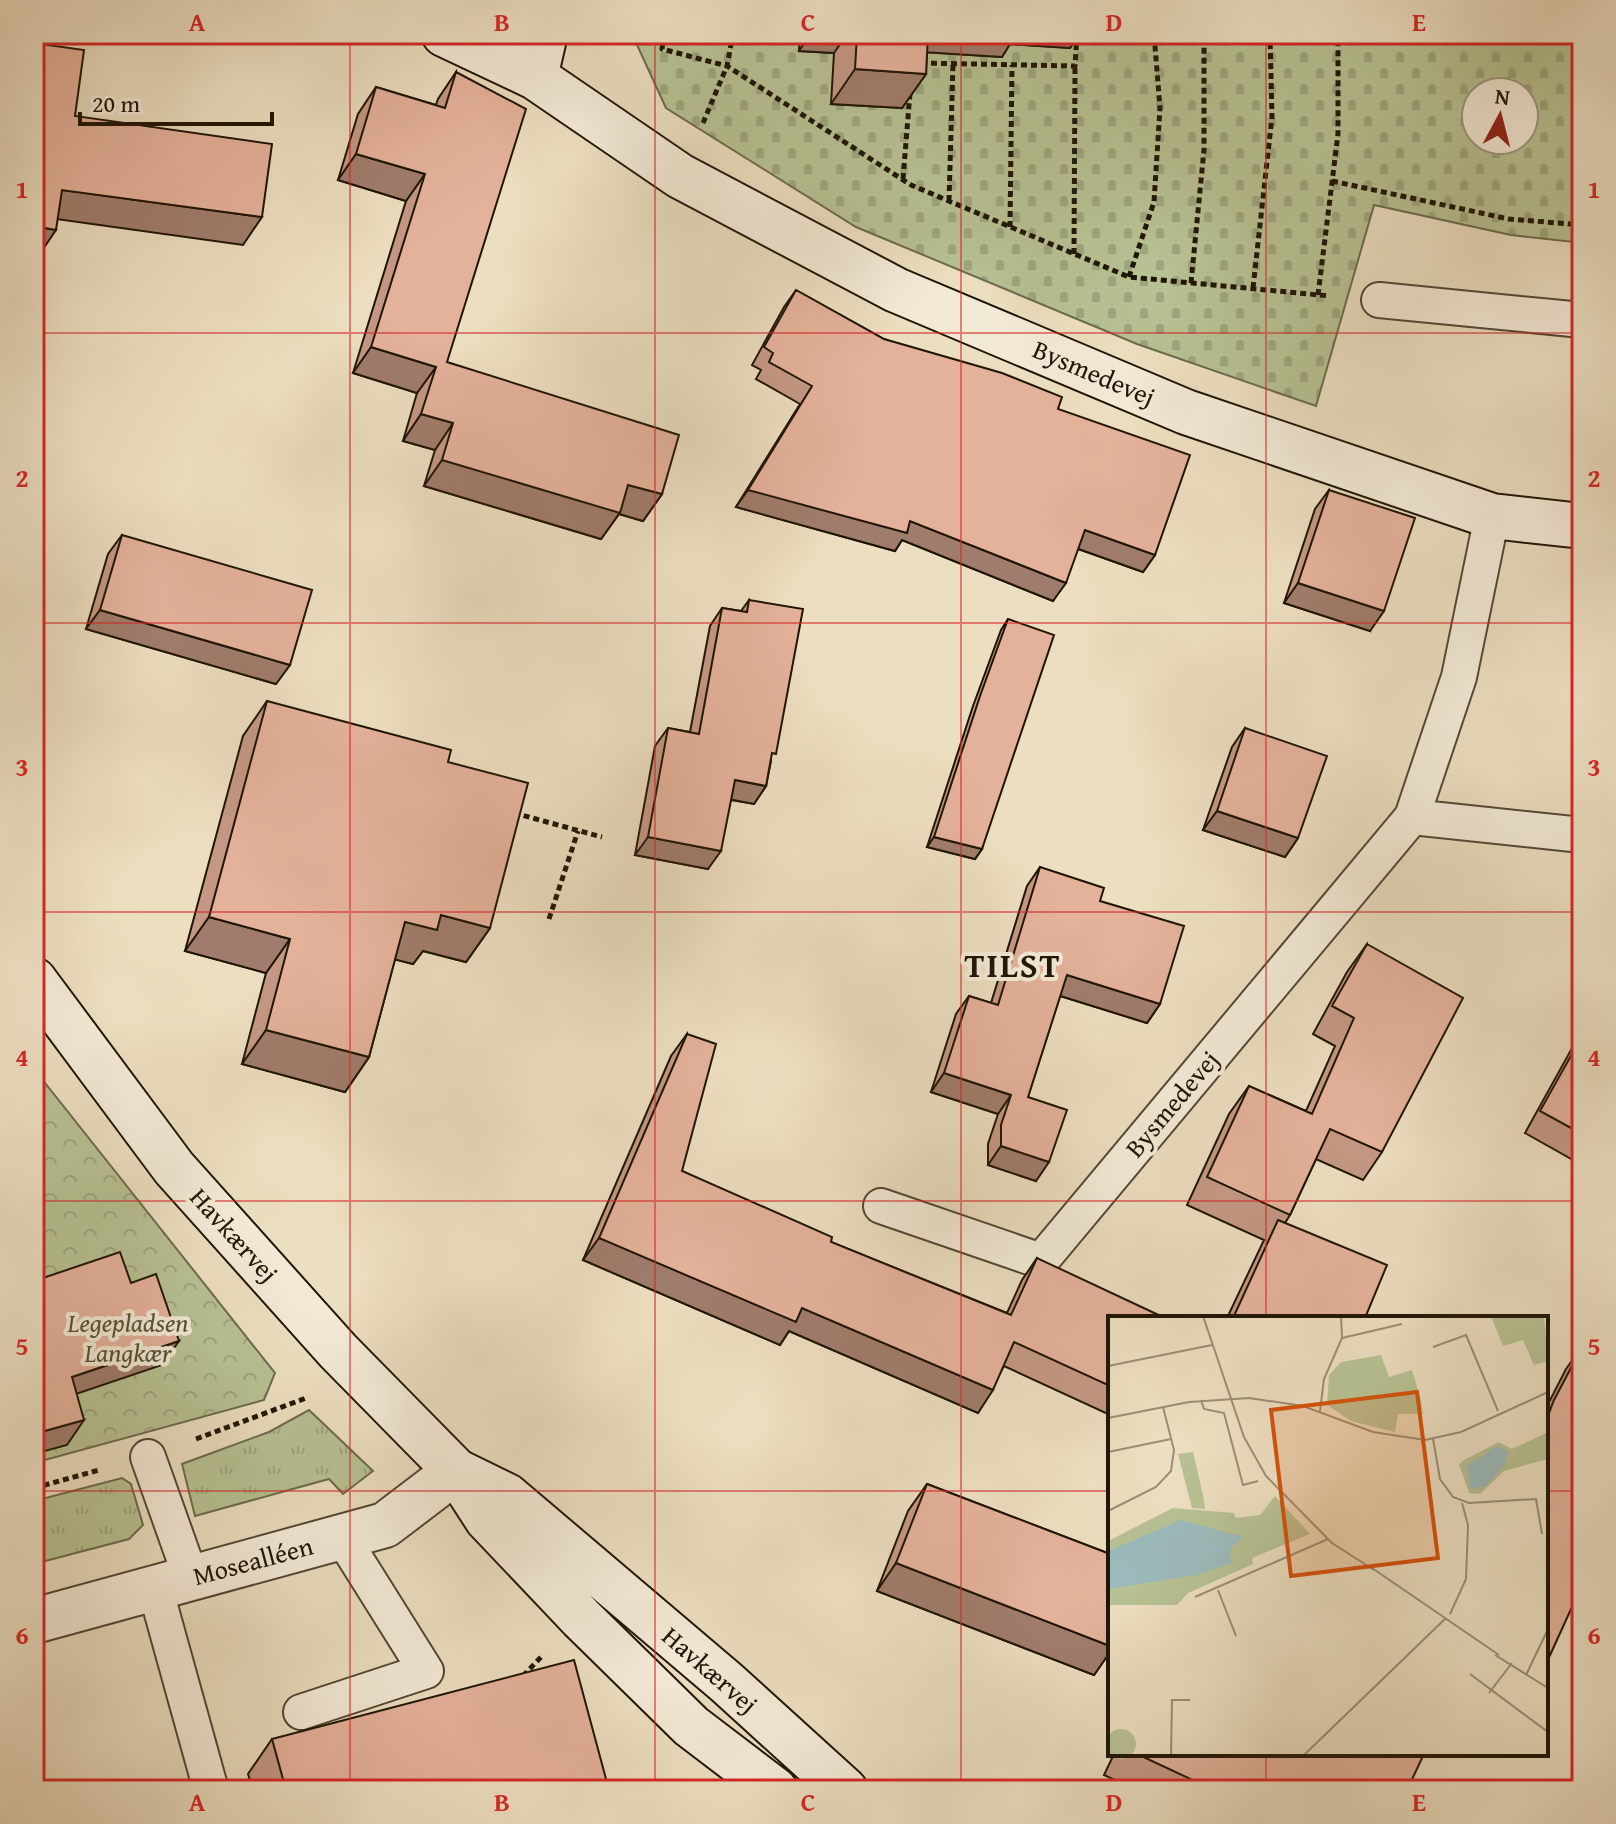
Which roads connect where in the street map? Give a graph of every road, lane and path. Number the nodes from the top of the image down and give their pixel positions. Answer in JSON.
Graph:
{"nodes":[{"id":1,"x":444,"y":34,"type":"edge"},
{"id":2,"x":545,"y":34,"type":"edge"},
{"id":3,"x":664,"y":34,"type":"edge"},
{"id":4,"x":733,"y":34,"type":"edge"},
{"id":5,"x":1077,"y":34,"type":"edge"},
{"id":6,"x":1154,"y":34,"type":"edge"},
{"id":7,"x":1204,"y":34,"type":"edge"},
{"id":8,"x":1270,"y":34,"type":"edge"},
{"id":9,"x":1338,"y":34,"type":"edge"},
{"id":10,"x":913,"y":63,"type":"edge"},
{"id":11,"x":953,"y":64,"type":"junction"},
{"id":12,"x":1012,"y":65,"type":"junction"},
{"id":13,"x":727,"y":66,"type":"junction"},
{"id":14,"x":1075,"y":66,"type":"junction"},
{"id":15,"x":535,"y":77,"type":"junction"},
{"id":16,"x":910,"y":92,"type":"edge"},
{"id":17,"x":680,"y":176,"type":"junction"},
{"id":18,"x":903,"y":179,"type":"junction"},
{"id":19,"x":1332,"y":181,"type":"junction"},
{"id":20,"x":949,"y":201,"type":"junction"},
{"id":21,"x":1582,"y":225,"type":"edge"},
{"id":22,"x":1010,"y":227,"type":"junction"},
{"id":23,"x":1074,"y":254,"type":"junction"},
{"id":24,"x":1129,"y":277,"type":"junction"},
{"id":25,"x":1191,"y":283,"type":"junction"},
{"id":26,"x":1253,"y":288,"type":"junction"},
{"id":27,"x":1318,"y":295,"type":"junction"},
{"id":28,"x":1379,"y":300,"type":"joint"},
{"id":29,"x":1582,"y":320,"type":"edge"},
{"id":30,"x":1492,"y":516,"type":"junction"},
{"id":31,"x":1582,"y":526,"type":"edge"},
{"id":32,"x":511,"y":812,"type":"edge"},
{"id":33,"x":1412,"y":817,"type":"junction"},
{"id":34,"x":578,"y":831,"type":"junction"},
{"id":35,"x":1582,"y":835,"type":"edge"},
{"id":36,"x":602,"y":837,"type":"dead end"},
{"id":37,"x":549,"y":919,"type":"dead end"},
{"id":38,"x":34,"y":980,"type":"edge"},
{"id":39,"x":881,"y":1206,"type":"dead end"},
{"id":40,"x":148,"y":1457,"type":"dead end"},
{"id":41,"x":456,"y":1471,"type":"junction"},
{"id":42,"x":342,"y":1537,"type":"junction"},
{"id":43,"x":173,"y":1583,"type":"junction"},
{"id":44,"x":581,"y":1618,"type":"junction"},
{"id":45,"x":34,"y":1621,"type":"edge"},
{"id":46,"x":519,"y":1680,"type":"edge"},
{"id":47,"x":301,"y":1712,"type":"dead end"},
{"id":48,"x":843,"y":1789,"type":"edge"},
{"id":49,"x":211,"y":1790,"type":"edge"},
{"id":50,"x":775,"y":1790,"type":"edge"}],
"edges":[{"from":1,"to":15,"type":"street","name":"Bysmedevej"},
{"from":2,"to":15,"type":"street"},
{"from":3,"to":13,"type":"path"},
{"from":4,"to":13,"type":"path"},
{"from":5,"to":14,"type":"path"},
{"from":6,"to":24,"type":"path"},
{"from":7,"to":25,"type":"path"},
{"from":8,"to":26,"type":"path"},
{"from":9,"to":19,"type":"path"},
{"from":10,"to":11,"type":"path"},
{"from":11,"to":12,"type":"path"},
{"from":11,"to":20,"type":"path"},
{"from":12,"to":14,"type":"path"},
{"from":12,"to":22,"type":"path"},
{"from":13,"to":17,"type":"path"},
{"from":13,"to":18,"type":"path"},
{"from":14,"to":23,"type":"path"},
{"from":15,"to":17,"type":"street","name":"Bysmedevej"},
{"from":16,"to":18,"type":"path"},
{"from":17,"to":30,"type":"street","name":"Bysmedevej"},
{"from":18,"to":20,"type":"path"},
{"from":19,"to":21,"type":"path"},
{"from":19,"to":27,"type":"path"},
{"from":20,"to":22,"type":"path"},
{"from":22,"to":23,"type":"path"},
{"from":23,"to":24,"type":"path"},
{"from":24,"to":25,"type":"path"},
{"from":25,"to":26,"type":"path"},
{"from":26,"to":27,"type":"path"},
{"from":27,"to":28,"type":"path"},
{"from":28,"to":29,"type":"lane"},
{"from":30,"to":31,"type":"street"},
{"from":30,"to":33,"type":"lane","name":"Bysmedevej"},
{"from":32,"to":34,"type":"path"},
{"from":33,"to":35,"type":"lane"},
{"from":33,"to":39,"type":"lane","name":"Bysmedevej"},
{"from":34,"to":36,"type":"path"},
{"from":34,"to":37,"type":"path"},
{"from":38,"to":41,"type":"street","name":"Havkærvej"},
{"from":40,"to":43,"type":"lane"},
{"from":41,"to":42,"type":"street","name":"Mosealléen"},
{"from":41,"to":44,"type":"street","name":"Havkærvej"},
{"from":41,"to":48,"type":"street","name":"Havkærvej"},
{"from":42,"to":43,"type":"street","name":"Mosealléen"},
{"from":42,"to":47,"type":"lane"},
{"from":43,"to":45,"type":"street","name":"Mosealléen"},
{"from":43,"to":49,"type":"lane"},
{"from":44,"to":46,"type":"path"},
{"from":44,"to":50,"type":"street","name":"Havkærvej"}]}
